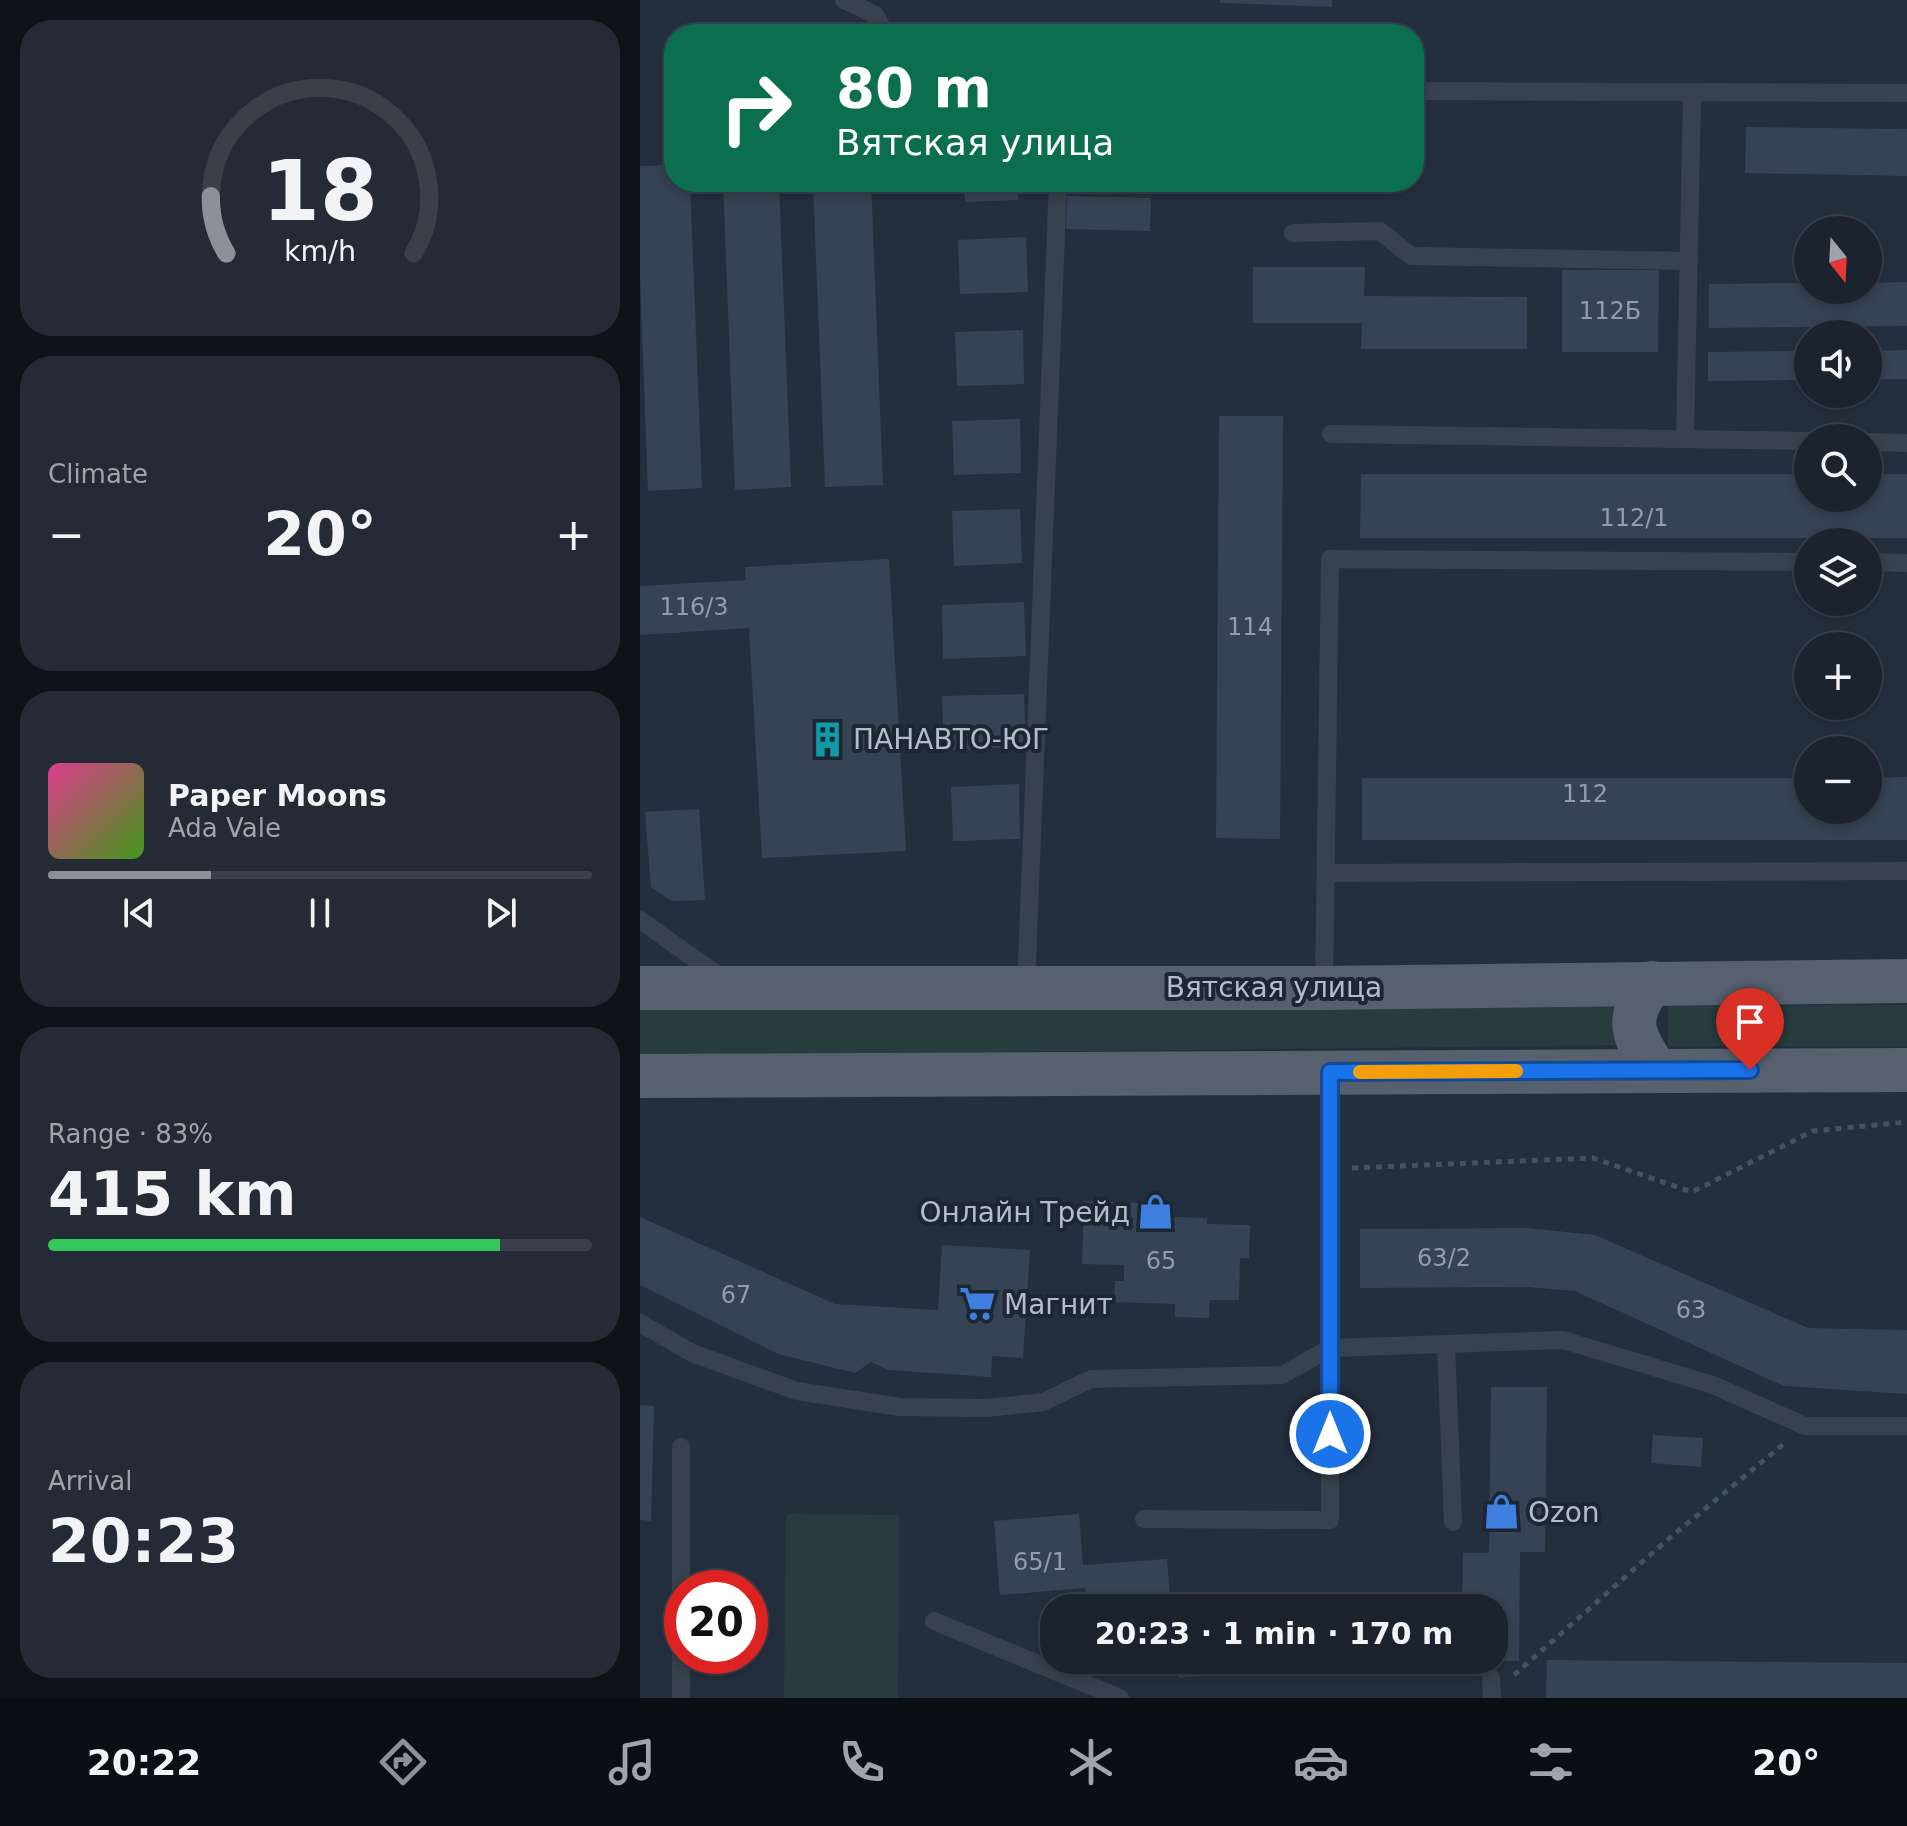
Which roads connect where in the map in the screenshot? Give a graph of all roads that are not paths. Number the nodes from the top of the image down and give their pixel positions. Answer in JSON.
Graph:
{"nodes":[{"id":1,"x":844,"y":0,"type":"edge"},
{"id":2,"x":880,"y":24,"type":"edge"},
{"id":3,"x":1424,"y":91,"type":"edge"},
{"id":4,"x":1907,"y":93,"type":"edge"},
{"id":5,"x":1692,"y":94,"type":"junction"},
{"id":6,"x":1058,"y":192,"type":"edge"},
{"id":7,"x":1293,"y":233,"type":"dead end"},
{"id":8,"x":1689,"y":261,"type":"junction"},
{"id":9,"x":1331,"y":434,"type":"dead end"},
{"id":10,"x":1685,"y":438,"type":"junction"},
{"id":11,"x":1794,"y":441,"type":"edge"},
{"id":12,"x":1882,"y":442,"type":"edge"},
{"id":13,"x":1907,"y":443,"type":"edge"},
{"id":14,"x":1794,"y":562,"type":"edge"},
{"id":15,"x":1882,"y":562,"type":"edge"},
{"id":16,"x":1907,"y":563,"type":"edge"},
{"id":17,"x":1907,"y":871,"type":"edge"},
{"id":18,"x":1327,"y":873,"type":"junction"},
{"id":19,"x":640,"y":920,"type":"edge"},
{"id":20,"x":1907,"y":981,"type":"edge"},
{"id":21,"x":1652,"y":983,"type":"junction"},
{"id":22,"x":736,"y":987,"type":"junction"},
{"id":23,"x":1026,"y":987,"type":"junction"},
{"id":24,"x":640,"y":988,"type":"edge"},
{"id":25,"x":1324,"y":988,"type":"junction"},
{"id":26,"x":1656,"y":1070,"type":"junction"},
{"id":27,"x":1907,"y":1070,"type":"edge"},
{"id":28,"x":1330,"y":1072,"type":"junction"},
{"id":29,"x":640,"y":1076,"type":"edge"},
{"id":30,"x":640,"y":1323,"type":"edge"},
{"id":31,"x":1446,"y":1344,"type":"junction"},
{"id":32,"x":1330,"y":1348,"type":"junction"},
{"id":33,"x":1907,"y":1426,"type":"edge"},
{"id":34,"x":681,"y":1447,"type":"dead end"},
{"id":35,"x":1144,"y":1519,"type":"dead end"},
{"id":36,"x":1453,"y":1522,"type":"dead end"},
{"id":37,"x":934,"y":1621,"type":"dead end"},
{"id":38,"x":681,"y":1698,"type":"edge"},
{"id":39,"x":1120,"y":1698,"type":"edge"}],
"edges":[{"from":1,"to":2,"type":"lane"},
{"from":3,"to":5,"type":"lane"},
{"from":4,"to":5,"type":"lane"},
{"from":5,"to":8,"type":"lane"},
{"from":6,"to":23,"type":"lane"},
{"from":7,"to":8,"type":"lane"},
{"from":8,"to":10,"type":"lane"},
{"from":9,"to":10,"type":"lane"},
{"from":10,"to":11,"type":"lane"},
{"from":12,"to":13,"type":"lane"},
{"from":14,"to":18,"type":"lane"},
{"from":15,"to":16,"type":"lane"},
{"from":17,"to":18,"type":"lane"},
{"from":18,"to":25,"type":"lane"},
{"from":19,"to":22,"type":"lane"},
{"from":20,"to":21,"type":"main road","name":"Вятская улица"},
{"from":21,"to":25,"type":"main road","name":"Вятская улица"},
{"from":21,"to":26,"type":"main road"},
{"from":22,"to":23,"type":"main road","name":"Вятская улица"},
{"from":22,"to":24,"type":"main road","name":"Вятская улица"},
{"from":23,"to":25,"type":"main road","name":"Вятская улица"},
{"from":26,"to":27,"type":"main road"},
{"from":26,"to":28,"type":"main road"},
{"from":28,"to":29,"type":"main road"},
{"from":28,"to":32,"type":"lane"},
{"from":30,"to":32,"type":"lane"},
{"from":31,"to":32,"type":"lane"},
{"from":31,"to":33,"type":"lane"},
{"from":31,"to":36,"type":"lane"},
{"from":32,"to":35,"type":"lane"},
{"from":34,"to":38,"type":"lane"},
{"from":37,"to":39,"type":"lane"}]}
